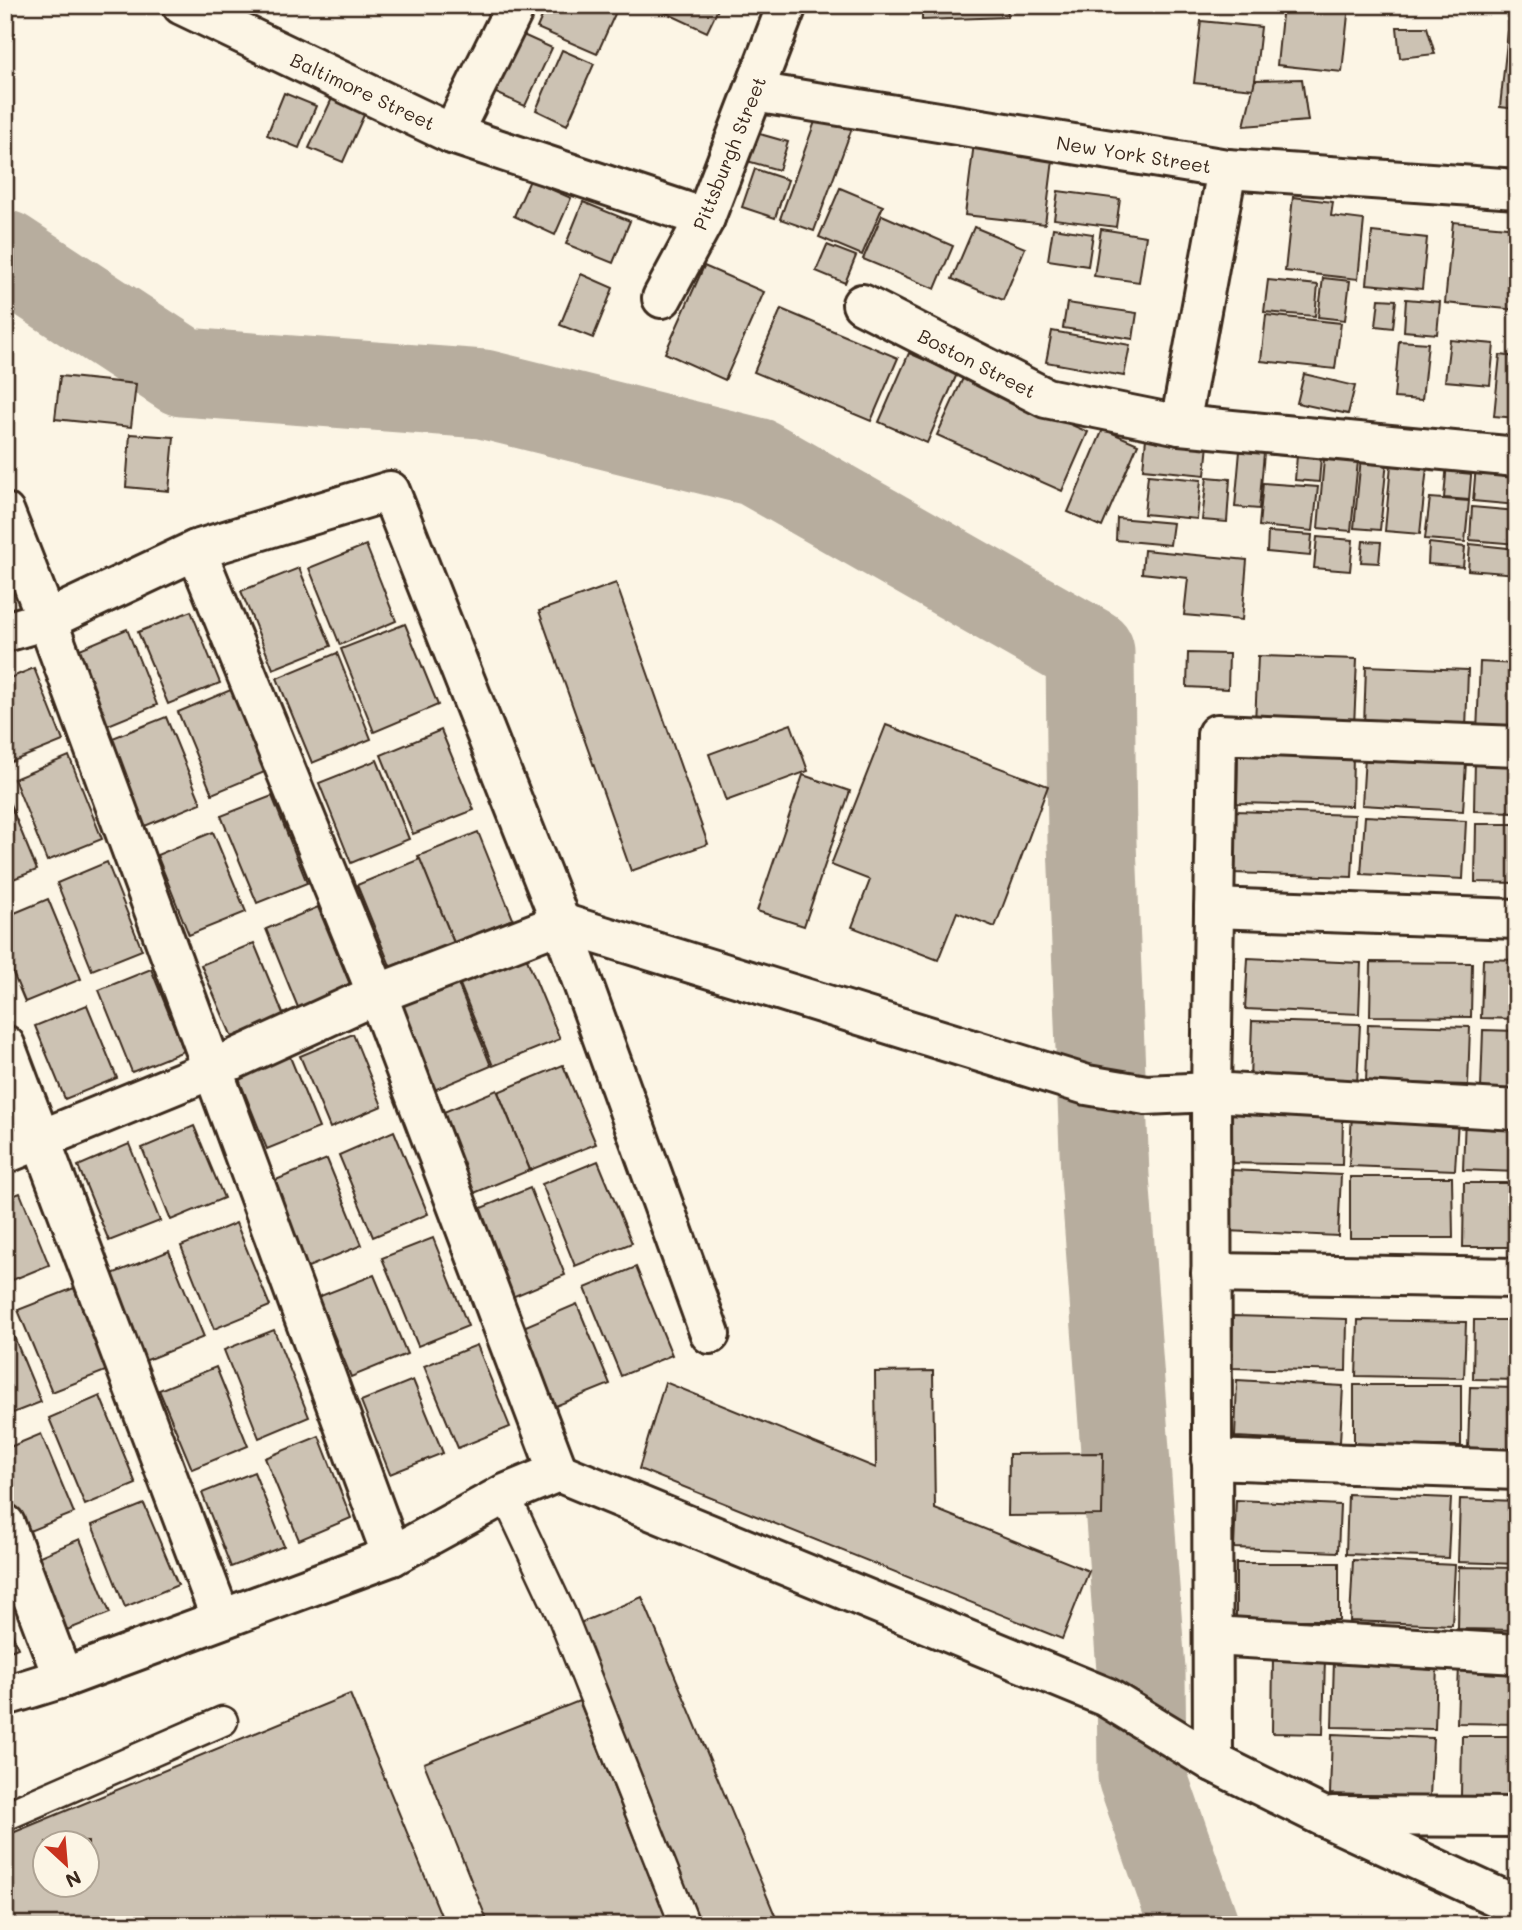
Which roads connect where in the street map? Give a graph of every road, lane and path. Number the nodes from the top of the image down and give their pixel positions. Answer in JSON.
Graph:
{"nodes":[{"id":1,"x":182,"y":5,"type":"edge"},
{"id":2,"x":516,"y":5,"type":"edge"},
{"id":3,"x":787,"y":5,"type":"edge"},
{"id":4,"x":754,"y":92,"type":"junction"},
{"id":5,"x":452,"y":134,"type":"junction"},
{"id":6,"x":1227,"y":169,"type":"junction"},
{"id":7,"x":1517,"y":189,"type":"edge"},
{"id":8,"x":705,"y":218,"type":"junction"},
{"id":9,"x":662,"y":298,"type":"dead end"},
{"id":10,"x":862,"y":304,"type":"dead end"},
{"id":11,"x":1180,"y":425,"type":"junction"},
{"id":12,"x":1517,"y":457,"type":"edge"},
{"id":13,"x":5,"y":513,"type":"edge"},
{"id":14,"x":196,"y":550,"type":"junction"},
{"id":15,"x":47,"y":620,"type":"junction"},
{"id":16,"x":5,"y":632,"type":"edge"},
{"id":17,"x":1517,"y":746,"type":"edge"},
{"id":18,"x":1214,"y":908,"type":"junction"},
{"id":19,"x":1517,"y":919,"type":"edge"},
{"id":20,"x":561,"y":923,"type":"junction"},
{"id":21,"x":377,"y":994,"type":"junction"},
{"id":22,"x":5,"y":1045,"type":"edge"},
{"id":23,"x":213,"y":1069,"type":"junction"},
{"id":24,"x":1211,"y":1092,"type":"junction"},
{"id":25,"x":1517,"y":1110,"type":"edge"},
{"id":26,"x":41,"y":1140,"type":"junction"},
{"id":27,"x":5,"y":1154,"type":"edge"},
{"id":28,"x":1211,"y":1273,"type":"junction"},
{"id":29,"x":1517,"y":1278,"type":"edge"},
{"id":30,"x":710,"y":1334,"type":"dead end"},
{"id":31,"x":1211,"y":1459,"type":"junction"},
{"id":32,"x":1517,"y":1470,"type":"edge"},
{"id":33,"x":558,"y":1472,"type":"junction"},
{"id":34,"x":505,"y":1494,"type":"junction"},
{"id":35,"x":5,"y":1524,"type":"edge"},
{"id":36,"x":392,"y":1556,"type":"junction"},
{"id":37,"x":221,"y":1619,"type":"junction"},
{"id":38,"x":1213,"y":1636,"type":"junction"},
{"id":39,"x":1517,"y":1654,"type":"edge"},
{"id":40,"x":62,"y":1678,"type":"junction"},
{"id":41,"x":5,"y":1696,"type":"edge"},
{"id":42,"x":223,"y":1721,"type":"dead end"},
{"id":43,"x":1213,"y":1762,"type":"junction"},
{"id":44,"x":5,"y":1816,"type":"edge"},
{"id":45,"x":1322,"y":1816,"type":"junction"},
{"id":46,"x":1517,"y":1817,"type":"edge"},
{"id":47,"x":1517,"y":1906,"type":"edge"},
{"id":48,"x":685,"y":1925,"type":"edge"}],
"edges":[{"from":1,"to":5,"type":"street","name":"Baltimore Street"},
{"from":2,"to":5,"type":"street","name":"Baltimore Street"},
{"from":3,"to":4,"type":"street","name":"Pittsburgh Street"},
{"from":4,"to":6,"type":"street","name":"New York Street"},
{"from":4,"to":8,"type":"street","name":"Pittsburgh Street"},
{"from":5,"to":8,"type":"street"},
{"from":6,"to":7,"type":"street","name":"New York Street"},
{"from":6,"to":11,"type":"street"},
{"from":8,"to":9,"type":"street","name":"Pittsburgh Street"},
{"from":10,"to":11,"type":"street","name":"Boston Street"},
{"from":11,"to":12,"type":"street","name":"Boston Street"},
{"from":13,"to":15,"type":"street"},
{"from":14,"to":15,"type":"street"},
{"from":14,"to":20,"type":"street"},
{"from":14,"to":21,"type":"street"},
{"from":15,"to":16,"type":"street"},
{"from":15,"to":23,"type":"street"},
{"from":17,"to":18,"type":"street"},
{"from":18,"to":19,"type":"street"},
{"from":18,"to":24,"type":"street"},
{"from":20,"to":21,"type":"street"},
{"from":20,"to":24,"type":"street"},
{"from":20,"to":30,"type":"street"},
{"from":21,"to":23,"type":"street"},
{"from":21,"to":33,"type":"street"},
{"from":22,"to":26,"type":"street"},
{"from":23,"to":26,"type":"street"},
{"from":23,"to":36,"type":"street"},
{"from":24,"to":25,"type":"street"},
{"from":24,"to":28,"type":"street"},
{"from":26,"to":27,"type":"street"},
{"from":26,"to":37,"type":"street"},
{"from":28,"to":29,"type":"street"},
{"from":28,"to":31,"type":"street"},
{"from":31,"to":32,"type":"street"},
{"from":31,"to":38,"type":"street"},
{"from":33,"to":34,"type":"street"},
{"from":33,"to":43,"type":"street"},
{"from":34,"to":36,"type":"street"},
{"from":34,"to":48,"type":"lane"},
{"from":35,"to":40,"type":"street"},
{"from":36,"to":37,"type":"street"},
{"from":37,"to":40,"type":"street"},
{"from":38,"to":39,"type":"street"},
{"from":38,"to":43,"type":"street"},
{"from":40,"to":41,"type":"street"},
{"from":42,"to":44,"type":"lane"},
{"from":43,"to":45,"type":"street"},
{"from":45,"to":46,"type":"street"},
{"from":45,"to":47,"type":"street"}]}
